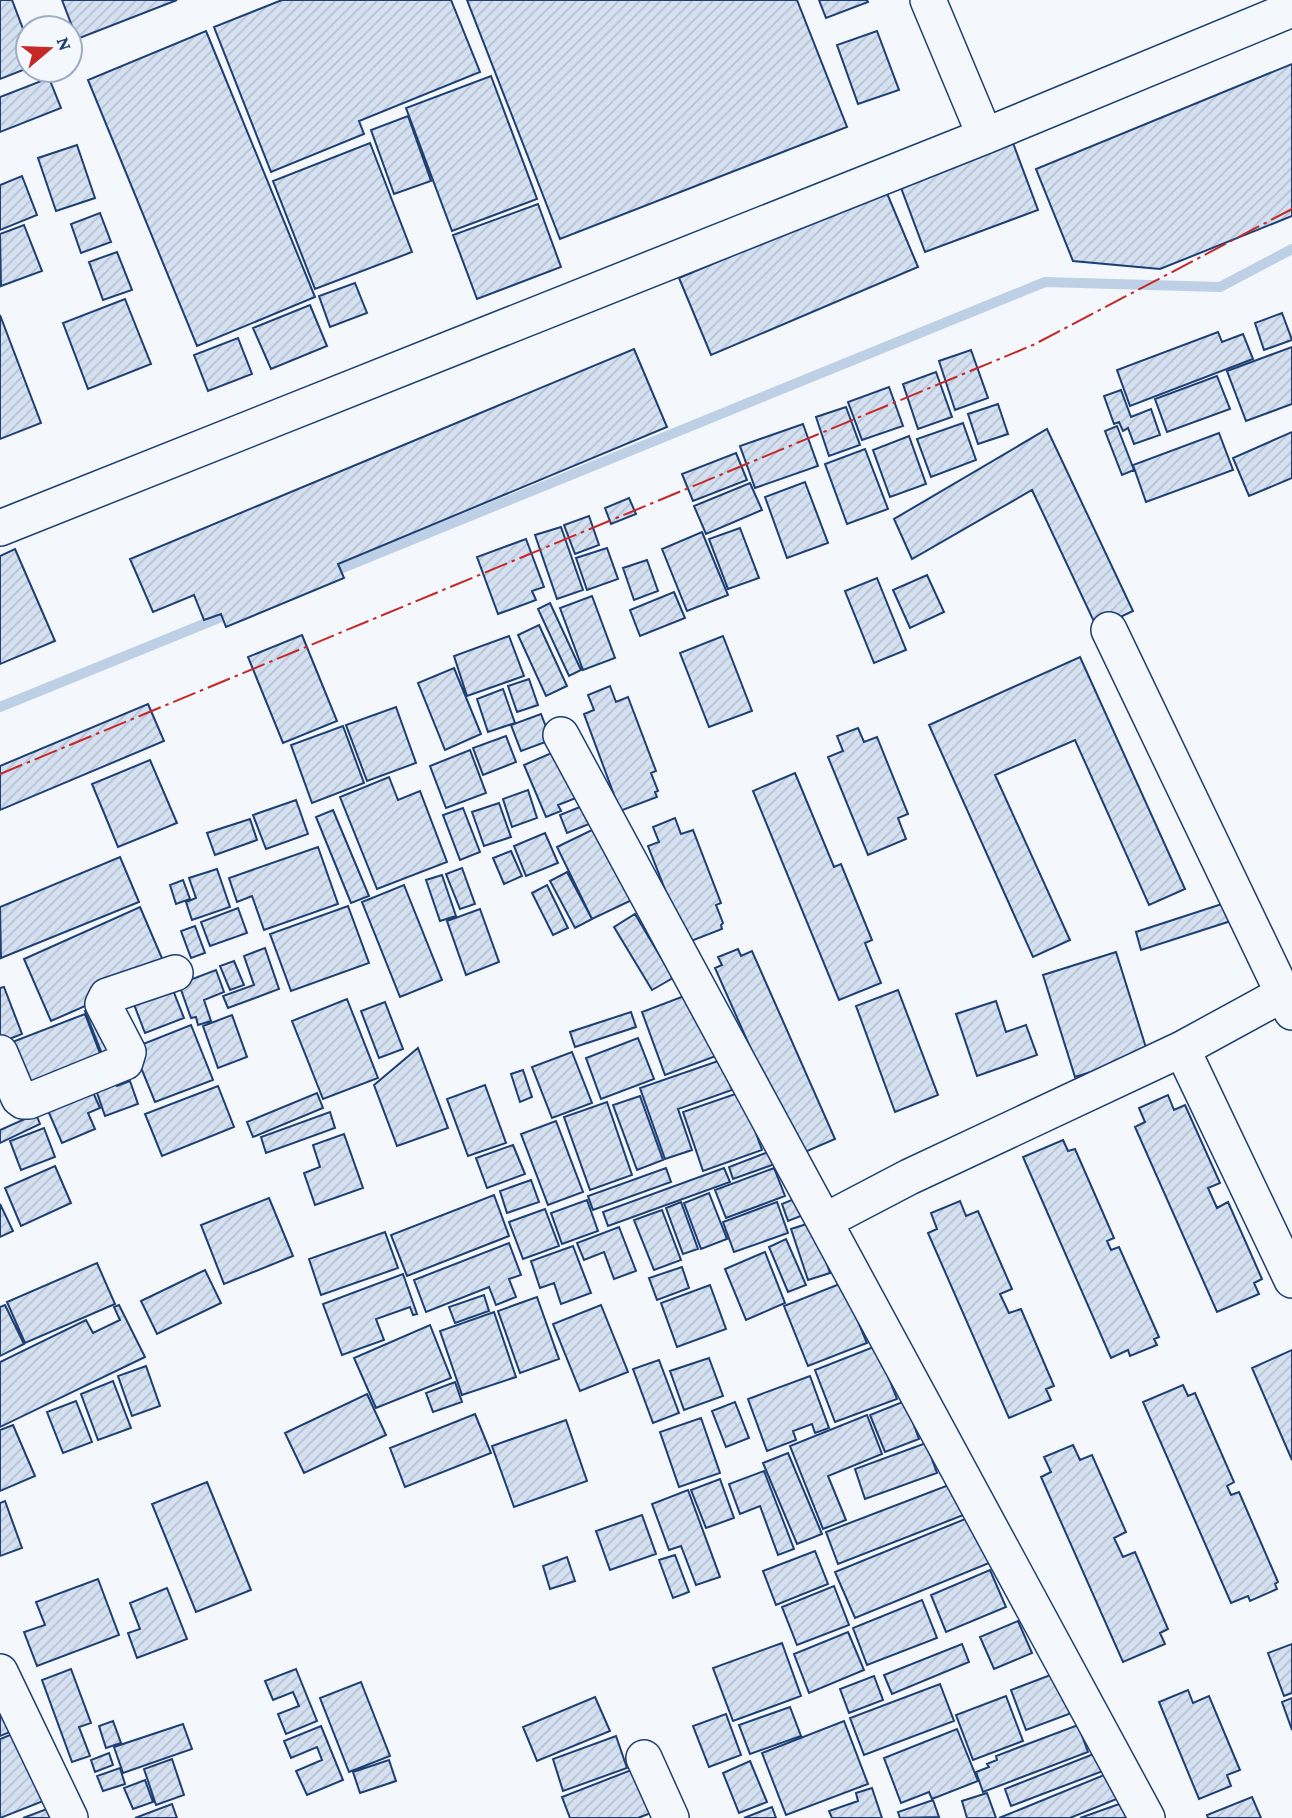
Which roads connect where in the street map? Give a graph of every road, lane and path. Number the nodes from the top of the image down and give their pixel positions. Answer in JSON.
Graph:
{"nodes":[{"id":1,"x":928,"y":0,"type":"edge"},
{"id":2,"x":1292,"y":9,"type":"edge"},
{"id":3,"x":985,"y":136,"type":"junction"},
{"id":4,"x":0,"y":528,"type":"edge"},
{"id":5,"x":1108,"y":631,"type":"dead end"},
{"id":6,"x":561,"y":735,"type":"dead end"},
{"id":7,"x":175,"y":973,"type":"dead end"},
{"id":8,"x":1289,"y":998,"type":"edge"},
{"id":9,"x":1182,"y":1049,"type":"junction"},
{"id":10,"x":0,"y":1053,"type":"edge"},
{"id":11,"x":825,"y":1221,"type":"junction"},
{"id":12,"x":1292,"y":1280,"type":"edge"},
{"id":13,"x":0,"y":1672,"type":"edge"},
{"id":14,"x":644,"y":1758,"type":"dead end"},
{"id":15,"x":70,"y":1818,"type":"edge"},
{"id":16,"x":671,"y":1818,"type":"edge"},
{"id":17,"x":1147,"y":1818,"type":"edge"}],
"edges":[{"from":1,"to":3,"type":"street"},
{"from":2,"to":3,"type":"street"},
{"from":3,"to":4,"type":"street"},
{"from":5,"to":8,"type":"street"},
{"from":6,"to":11,"type":"street"},
{"from":7,"to":10,"type":"street"},
{"from":8,"to":9,"type":"street"},
{"from":9,"to":11,"type":"street"},
{"from":9,"to":12,"type":"street"},
{"from":11,"to":17,"type":"street"},
{"from":13,"to":15,"type":"street"},
{"from":14,"to":16,"type":"street"}]}
